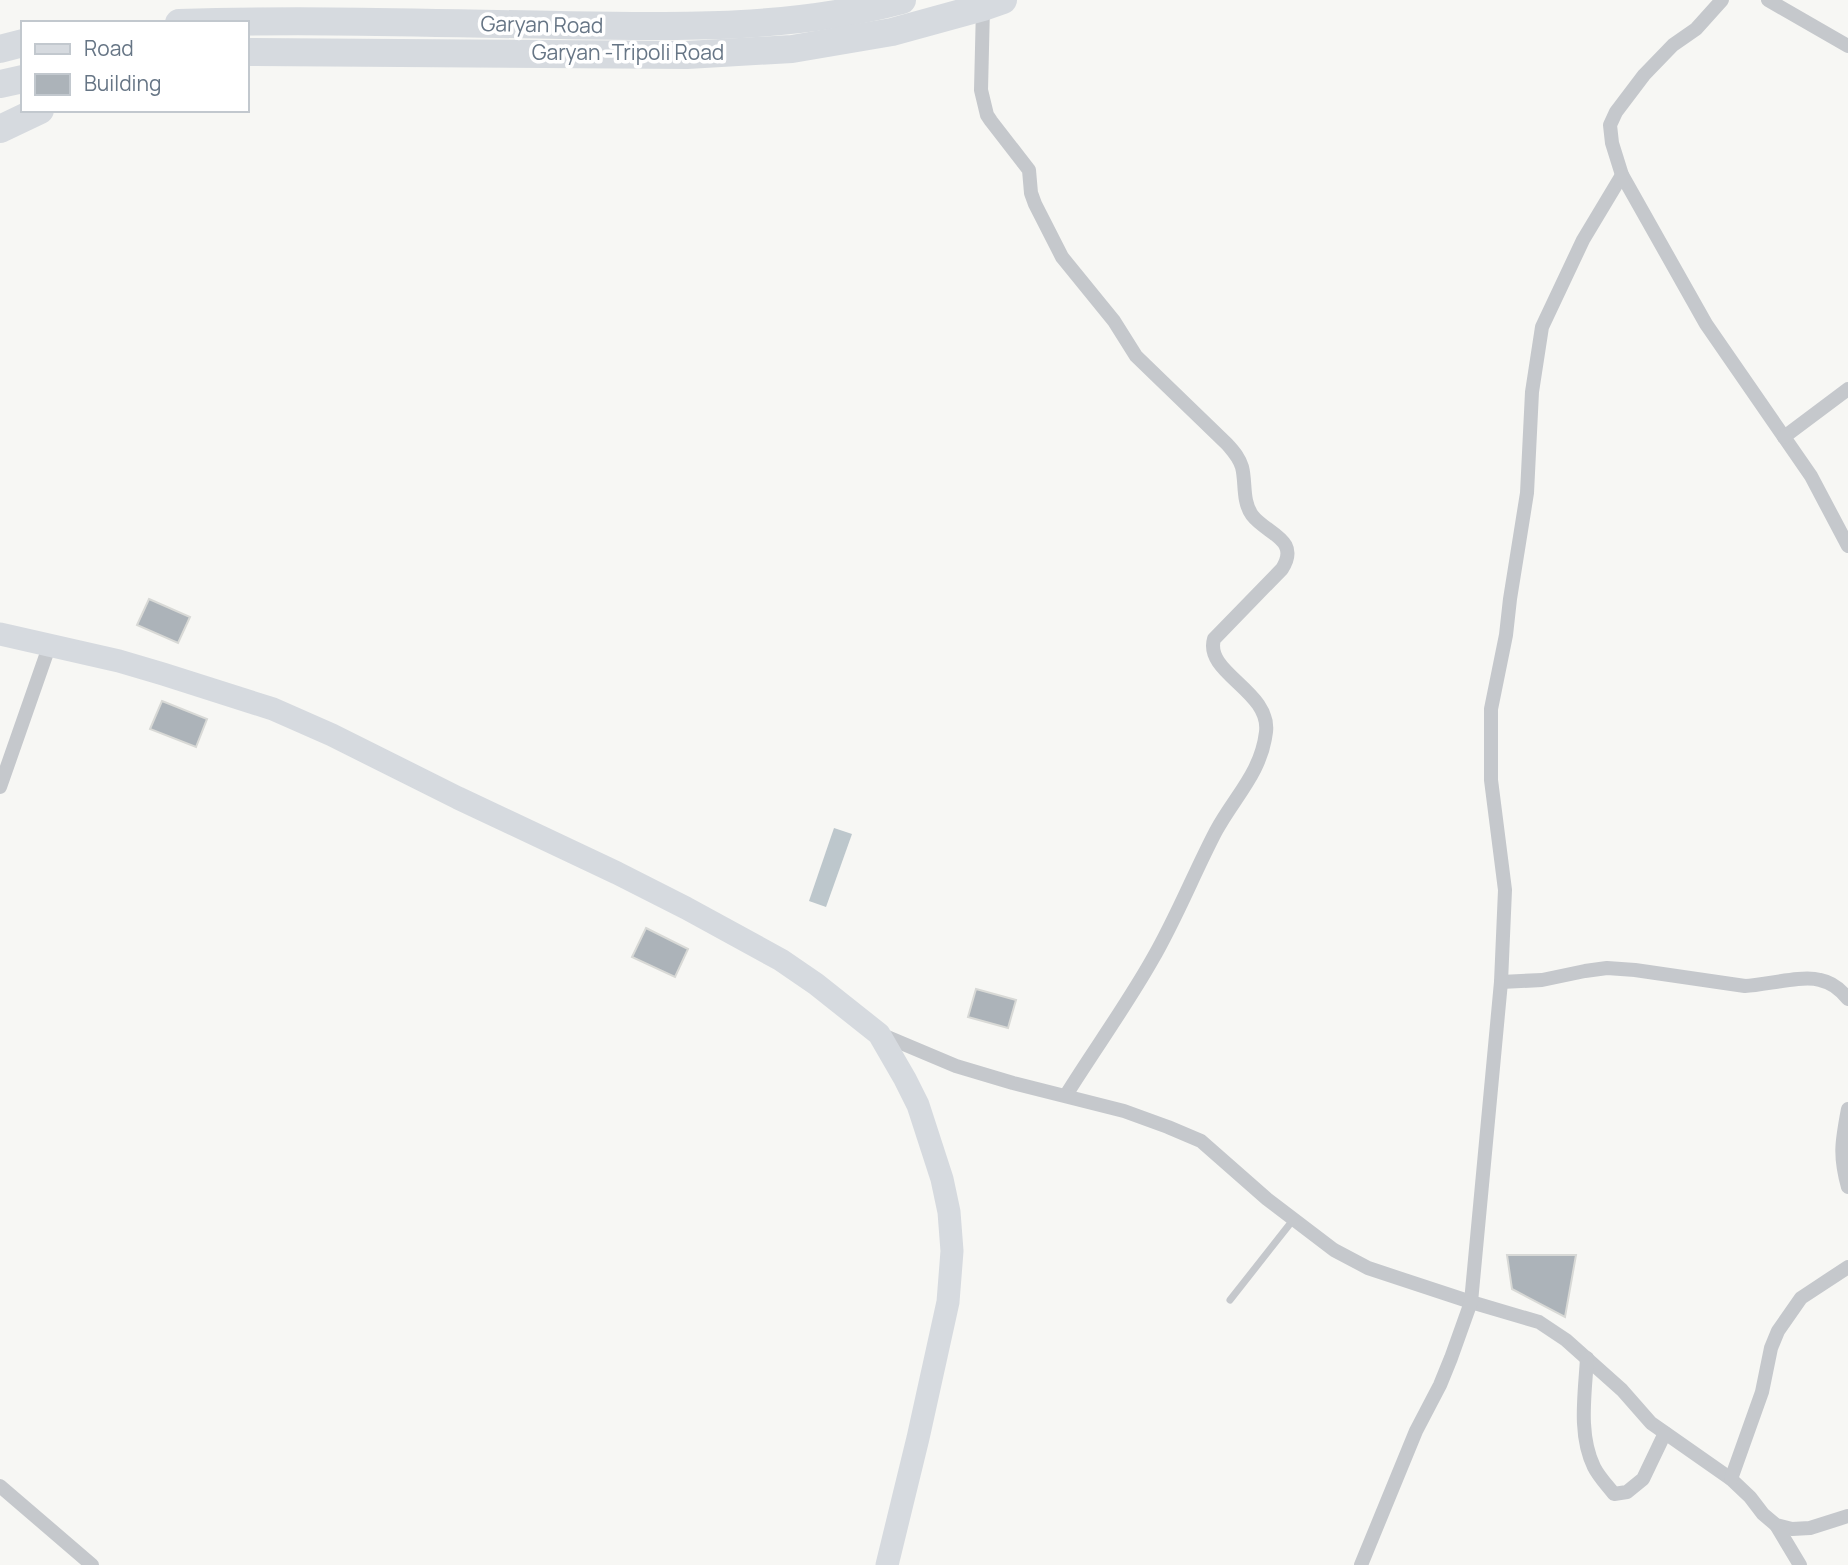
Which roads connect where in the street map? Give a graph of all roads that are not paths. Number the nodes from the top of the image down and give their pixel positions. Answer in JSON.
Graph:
{"nodes":[{"id":1,"x":902,"y":0,"type":"edge"},
{"id":2,"x":1722,"y":0,"type":"edge"},
{"id":3,"x":1768,"y":0,"type":"edge"},
{"id":4,"x":993,"y":4,"type":"edge"},
{"id":5,"x":233,"y":21,"type":"edge"},
{"id":6,"x":21,"y":44,"type":"edge"},
{"id":7,"x":1848,"y":46,"type":"edge"},
{"id":8,"x":0,"y":49,"type":"edge"},
{"id":9,"x":248,"y":52,"type":"edge"},
{"id":10,"x":21,"y":80,"type":"edge"},
{"id":11,"x":0,"y":85,"type":"edge"},
{"id":12,"x":36,"y":112,"type":"edge"},
{"id":13,"x":0,"y":130,"type":"edge"},
{"id":14,"x":1622,"y":174,"type":"junction"},
{"id":15,"x":1848,"y":389,"type":"edge"},
{"id":16,"x":1784,"y":437,"type":"junction"},
{"id":17,"x":1848,"y":546,"type":"edge"},
{"id":18,"x":0,"y":634,"type":"edge"},
{"id":19,"x":50,"y":645,"type":"junction"},
{"id":20,"x":0,"y":787,"type":"edge"},
{"id":21,"x":1501,"y":982,"type":"junction"},
{"id":22,"x":1848,"y":999,"type":"edge"},
{"id":23,"x":879,"y":1034,"type":"junction"},
{"id":24,"x":1066,"y":1096,"type":"junction"},
{"id":25,"x":1848,"y":1110,"type":"edge"},
{"id":26,"x":1848,"y":1187,"type":"edge"},
{"id":27,"x":1293,"y":1220,"type":"junction"},
{"id":28,"x":1848,"y":1267,"type":"edge"},
{"id":29,"x":1230,"y":1300,"type":"dead end"},
{"id":30,"x":1471,"y":1302,"type":"junction"},
{"id":31,"x":1587,"y":1359,"type":"junction"},
{"id":32,"x":1665,"y":1433,"type":"junction"},
{"id":33,"x":1731,"y":1479,"type":"junction"},
{"id":34,"x":0,"y":1486,"type":"edge"},
{"id":35,"x":1848,"y":1516,"type":"edge"},
{"id":36,"x":1776,"y":1525,"type":"junction"},
{"id":37,"x":92,"y":1565,"type":"edge"},
{"id":38,"x":887,"y":1565,"type":"edge"},
{"id":39,"x":1361,"y":1565,"type":"edge"},
{"id":40,"x":1800,"y":1565,"type":"edge"}],
"edges":[{"from":1,"to":5,"type":"highway","name":"Garyan Road"},
{"from":2,"to":14,"type":"street"},
{"from":3,"to":7,"type":"street"},
{"from":4,"to":9,"type":"highway","name":"Garyan -Tripoli Road"},
{"from":4,"to":24,"type":"street"},
{"from":6,"to":8,"type":"highway"},
{"from":10,"to":11,"type":"highway"},
{"from":12,"to":13,"type":"highway"},
{"from":14,"to":16,"type":"street"},
{"from":14,"to":21,"type":"street"},
{"from":15,"to":16,"type":"street"},
{"from":16,"to":17,"type":"street"},
{"from":18,"to":19,"type":"main road"},
{"from":19,"to":20,"type":"street"},
{"from":19,"to":23,"type":"main road"},
{"from":21,"to":22,"type":"street"},
{"from":21,"to":30,"type":"street"},
{"from":23,"to":24,"type":"street"},
{"from":23,"to":38,"type":"main road"},
{"from":24,"to":27,"type":"street"},
{"from":25,"to":26,"type":"street"},
{"from":27,"to":29,"type":"lane"},
{"from":27,"to":30,"type":"street"},
{"from":28,"to":33,"type":"street"},
{"from":30,"to":31,"type":"street"},
{"from":30,"to":39,"type":"street"},
{"from":31,"to":32,"type":"street"},
{"from":31,"to":32,"type":"street"},
{"from":32,"to":33,"type":"street"},
{"from":33,"to":36,"type":"street"},
{"from":34,"to":37,"type":"street"},
{"from":35,"to":36,"type":"street"},
{"from":36,"to":40,"type":"street"}]}
